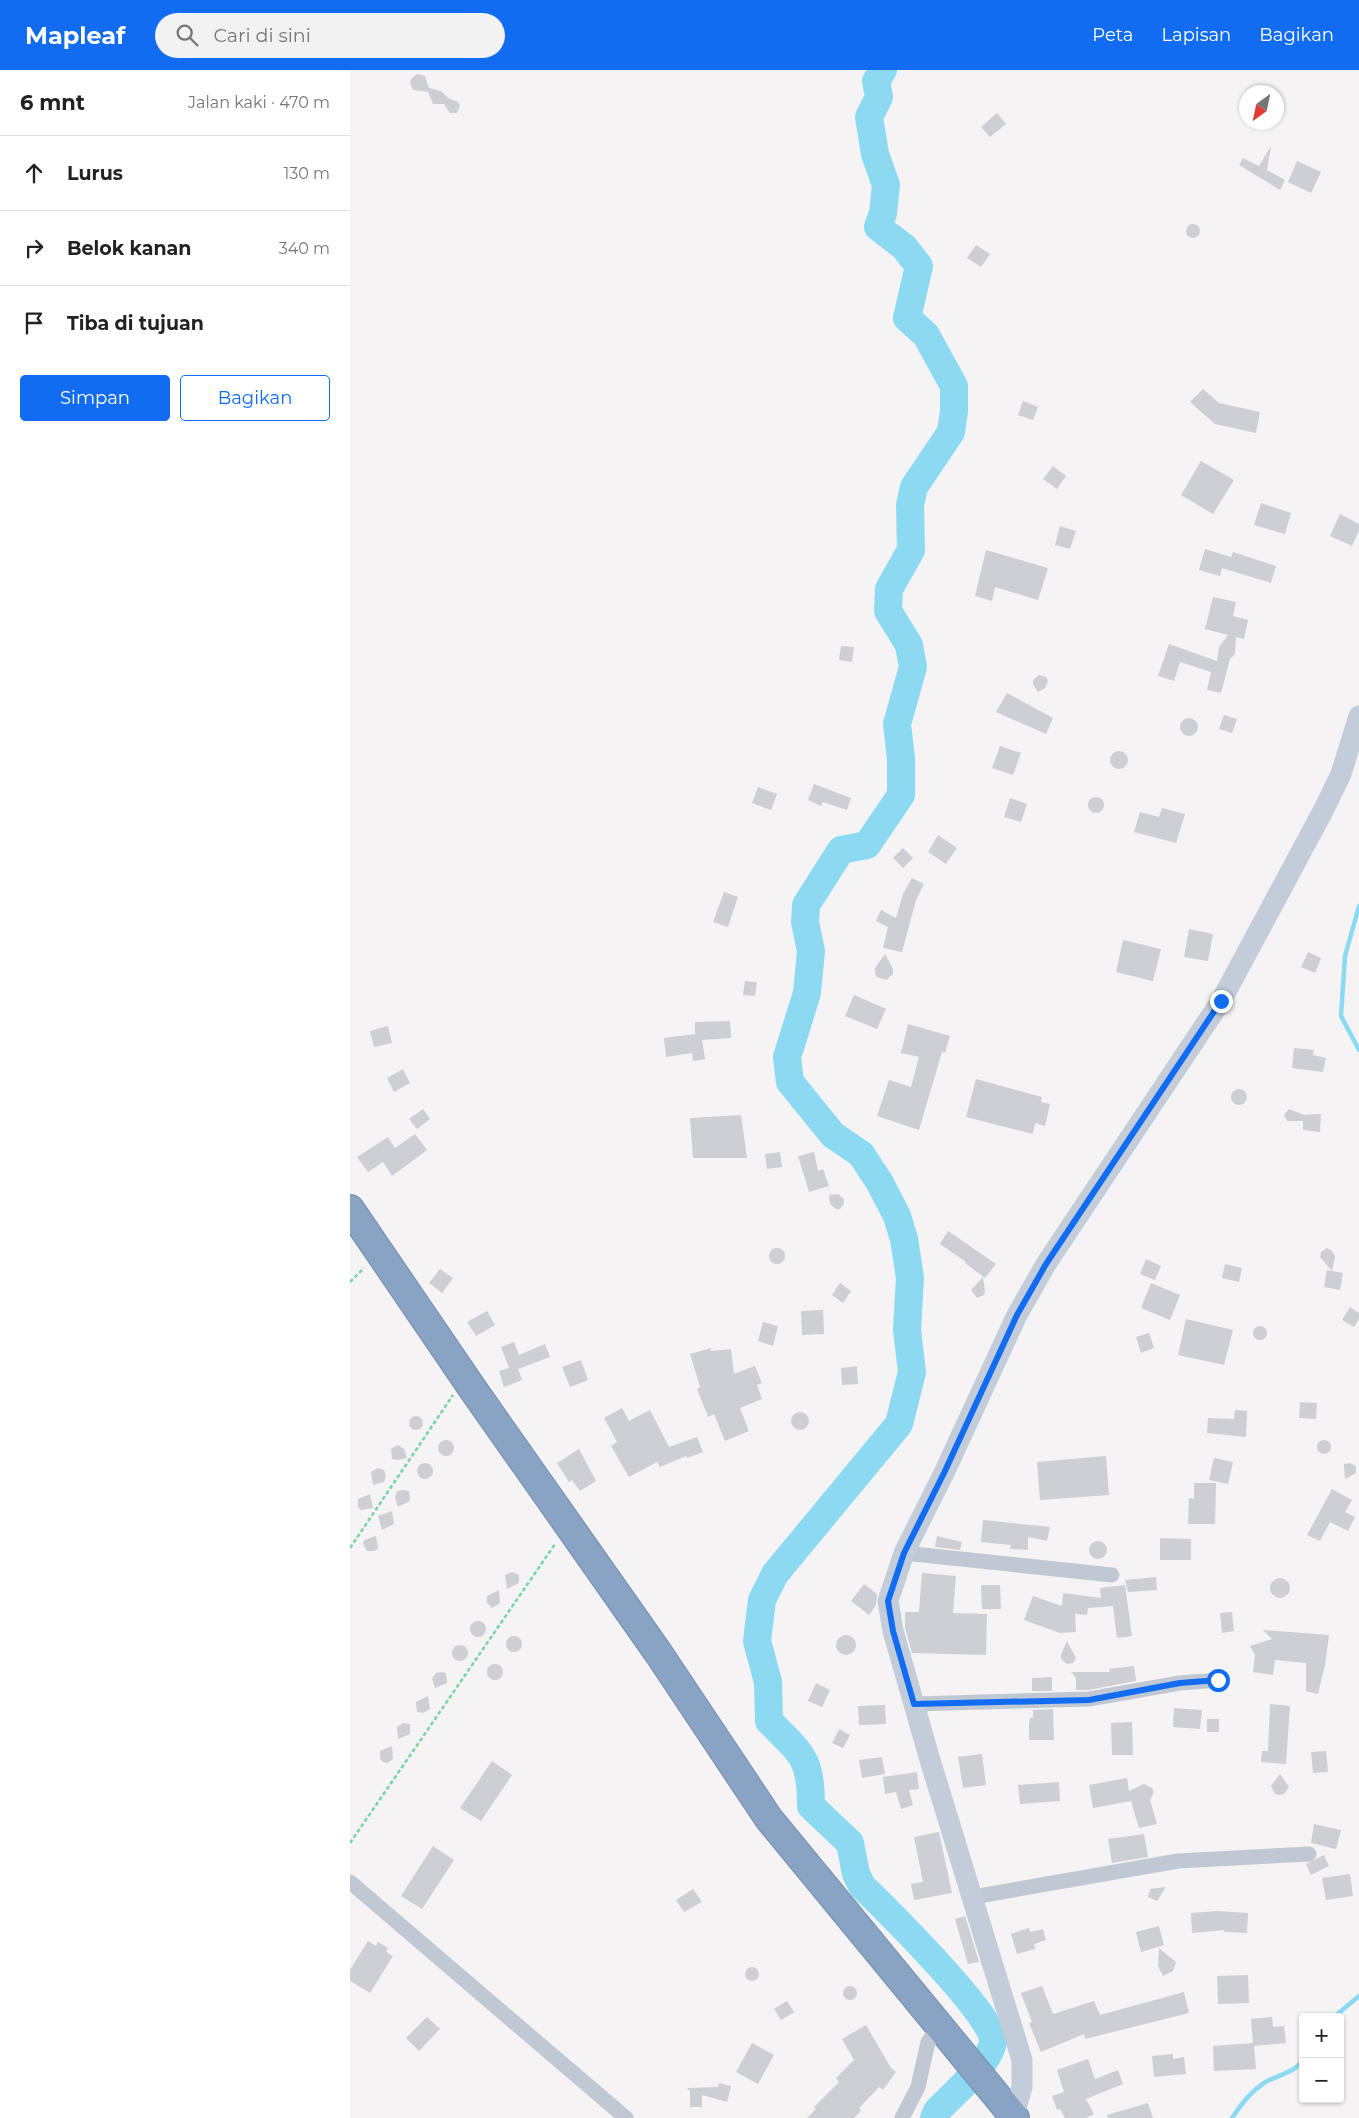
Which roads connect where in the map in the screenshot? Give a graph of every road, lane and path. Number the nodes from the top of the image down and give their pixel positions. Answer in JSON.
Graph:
{"nodes":[{"id":1,"x":1359,"y":716,"type":"edge"},
{"id":2,"x":350,"y":1209,"type":"edge"},
{"id":3,"x":350,"y":1241,"type":"edge"},
{"id":4,"x":359,"y":1274,"type":"edge"},
{"id":5,"x":454,"y":1394,"type":"junction"},
{"id":6,"x":558,"y":1541,"type":"junction"},
{"id":7,"x":350,"y":1548,"type":"edge"},
{"id":8,"x":904,"y":1553,"type":"junction"},
{"id":9,"x":1112,"y":1575,"type":"dead end"},
{"id":10,"x":1218,"y":1680,"type":"dead end"},
{"id":11,"x":914,"y":1704,"type":"junction"},
{"id":12,"x":350,"y":1843,"type":"edge"},
{"id":13,"x":1309,"y":1854,"type":"dead end"},
{"id":14,"x":350,"y":1882,"type":"edge"},
{"id":15,"x":972,"y":1897,"type":"junction"},
{"id":16,"x":934,"y":2034,"type":"junction"},
{"id":17,"x":626,"y":2118,"type":"edge"},
{"id":18,"x":902,"y":2118,"type":"edge"},
{"id":19,"x":1008,"y":2118,"type":"edge"}],
"edges":[{"from":1,"to":8,"type":"street"},
{"from":2,"to":16,"type":"highway"},
{"from":3,"to":4,"type":"highway"},
{"from":4,"to":5,"type":"highway"},
{"from":5,"to":6,"type":"highway"},
{"from":5,"to":7,"type":"path"},
{"from":6,"to":12,"type":"path"},
{"from":6,"to":16,"type":"highway"},
{"from":8,"to":9,"type":"street"},
{"from":8,"to":11,"type":"street"},
{"from":10,"to":11,"type":"street"},
{"from":11,"to":15,"type":"street"},
{"from":13,"to":15,"type":"street"},
{"from":14,"to":17,"type":"street"},
{"from":15,"to":19,"type":"street"},
{"from":16,"to":18,"type":"street"},
{"from":16,"to":19,"type":"highway"}]}
